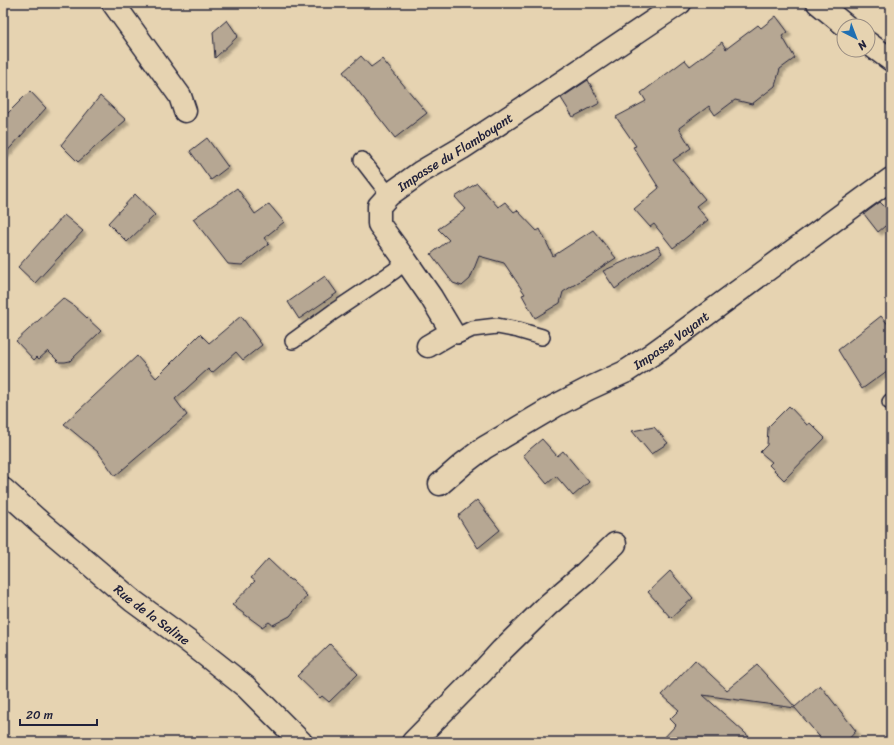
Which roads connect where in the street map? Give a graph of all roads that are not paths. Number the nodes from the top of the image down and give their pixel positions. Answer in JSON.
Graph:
{"nodes":[{"id":1,"x":113,"y":3,"type":"edge"},
{"id":2,"x":680,"y":3,"type":"edge"},
{"id":3,"x":818,"y":3,"type":"edge"},
{"id":4,"x":836,"y":18,"type":"edge"},
{"id":5,"x":876,"y":49,"type":"edge"},
{"id":6,"x":891,"y":60,"type":"edge"},
{"id":7,"x":185,"y":111,"type":"dead end"},
{"id":8,"x":362,"y":160,"type":"dead end"},
{"id":9,"x":891,"y":179,"type":"edge"},
{"id":10,"x":388,"y":195,"type":"junction"},
{"id":11,"x":406,"y":260,"type":"junction"},
{"id":12,"x":452,"y":332,"type":"junction"},
{"id":13,"x":542,"y":337,"type":"dead end"},
{"id":14,"x":293,"y":340,"type":"dead end"},
{"id":15,"x":428,"y":346,"type":"dead end"},
{"id":16,"x":440,"y":484,"type":"dead end"},
{"id":17,"x":3,"y":489,"type":"edge"},
{"id":18,"x":615,"y":544,"type":"dead end"},
{"id":19,"x":301,"y":742,"type":"edge"},
{"id":20,"x":413,"y":742,"type":"edge"}],
"edges":[{"from":1,"to":7,"type":"street"},
{"from":2,"to":10,"type":"street","name":"Impasse du Flamboyant"},
{"from":3,"to":4,"type":"street"},
{"from":5,"to":6,"type":"street"},
{"from":8,"to":10,"type":"lane"},
{"from":9,"to":16,"type":"street","name":"Impasse Vayant"},
{"from":10,"to":11,"type":"street","name":"Impasse du Flamboyant"},
{"from":11,"to":12,"type":"street","name":"Impasse du Flamboyant"},
{"from":11,"to":14,"type":"lane"},
{"from":12,"to":13,"type":"lane"},
{"from":12,"to":15,"type":"street"},
{"from":17,"to":19,"type":"street","name":"Rue de la Saline"},
{"from":18,"to":20,"type":"street"}]}
